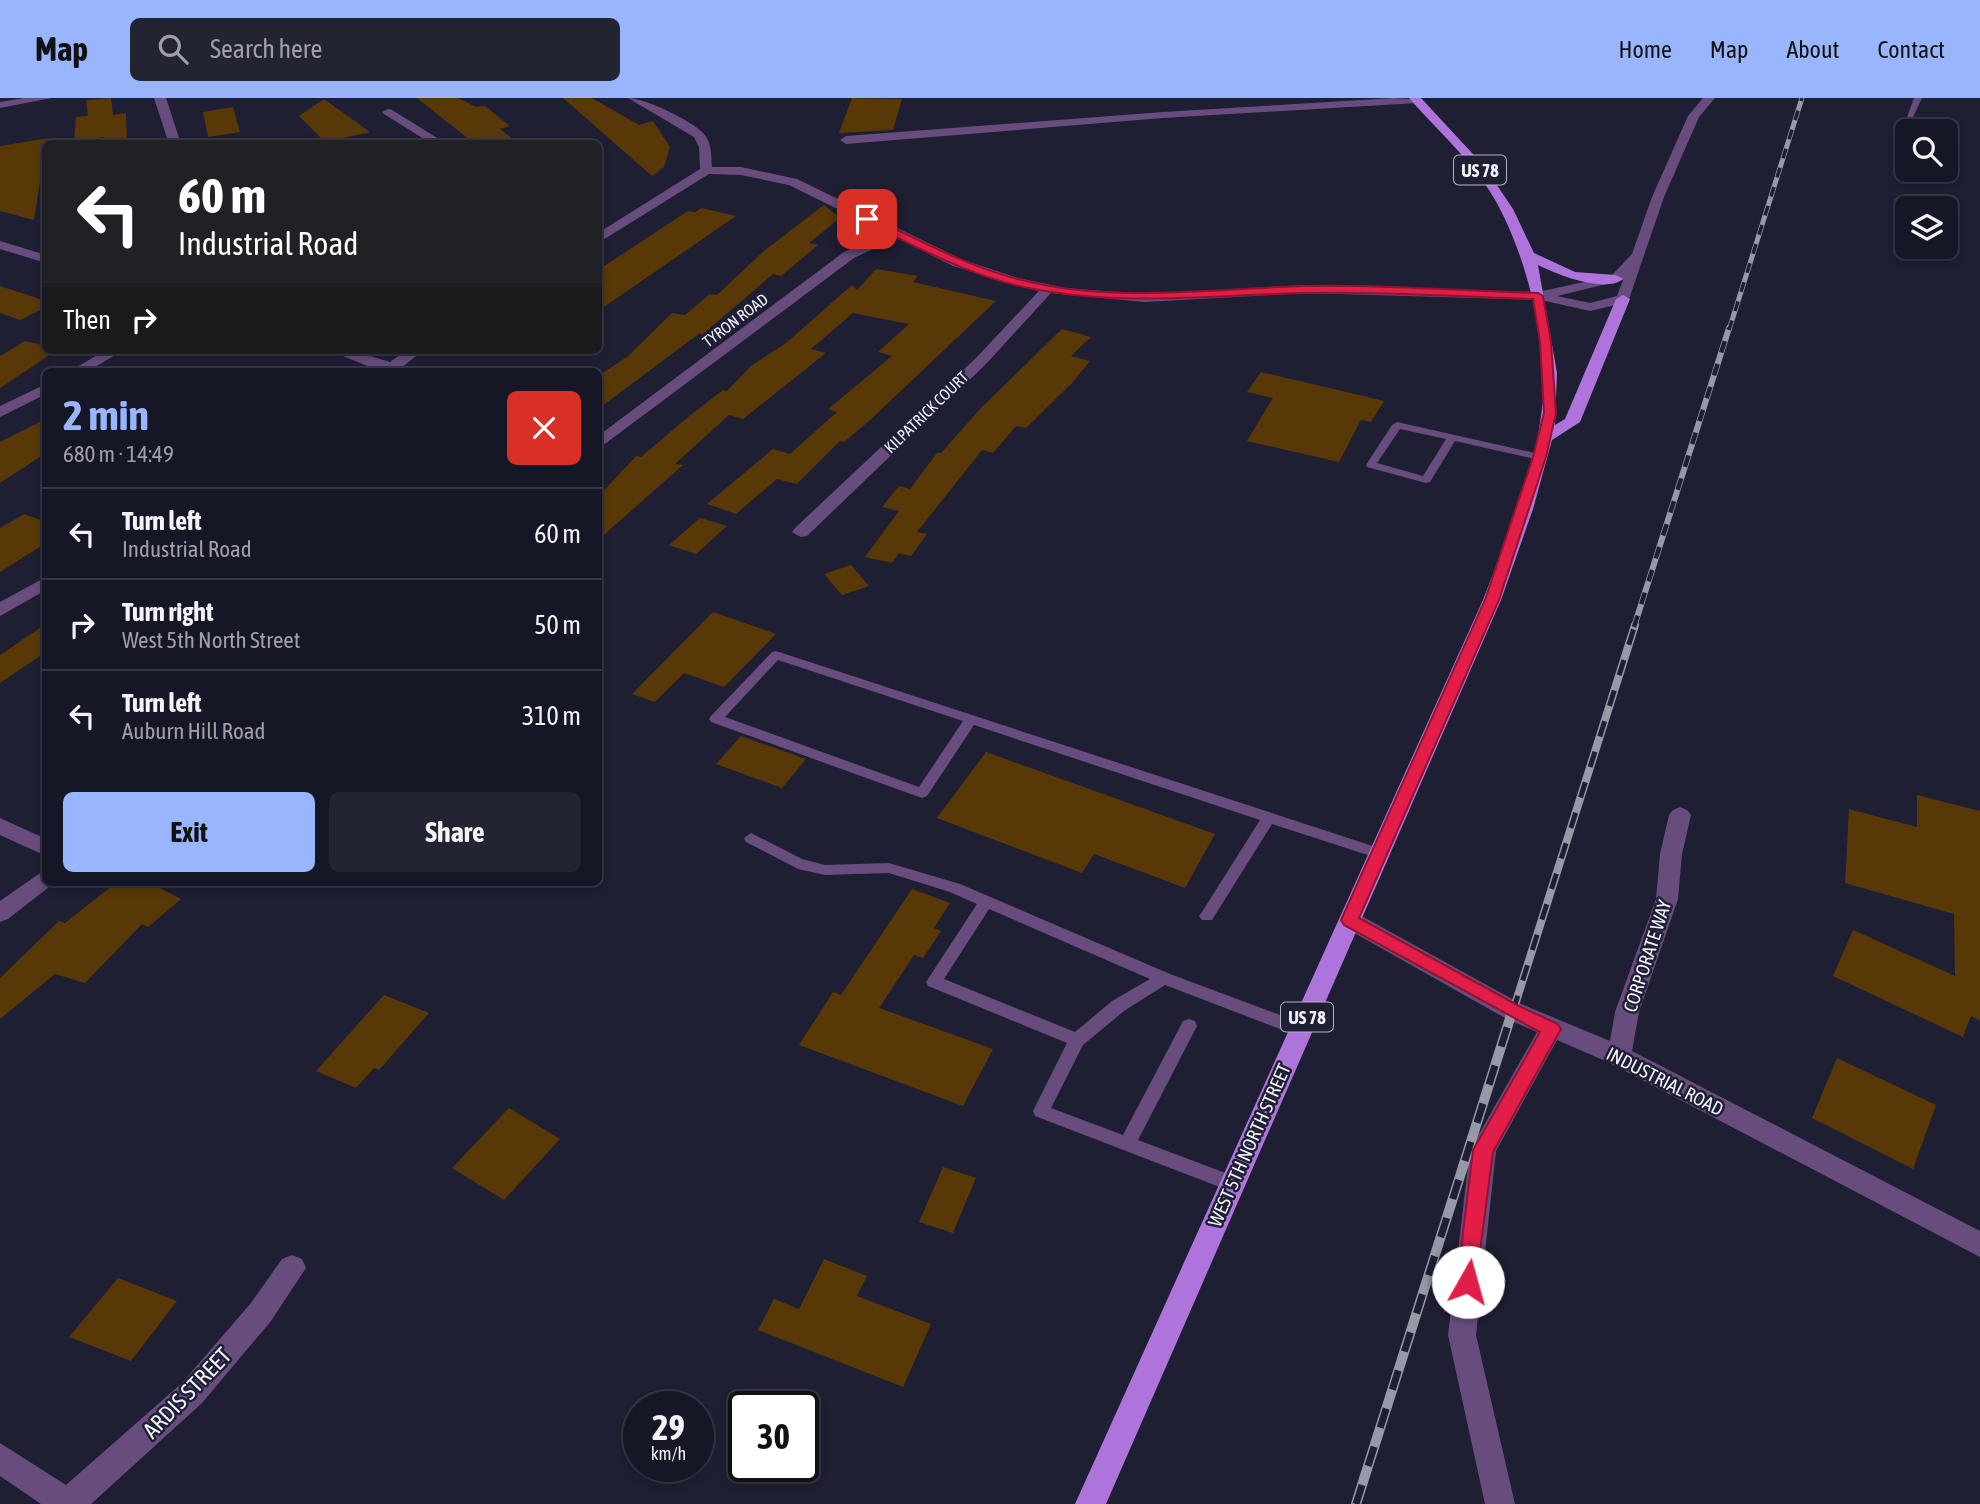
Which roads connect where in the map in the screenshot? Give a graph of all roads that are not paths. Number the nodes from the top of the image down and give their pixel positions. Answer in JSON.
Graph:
{"nodes":[{"id":1,"x":46,"y":98,"type":"edge"},
{"id":2,"x":160,"y":98,"type":"edge"},
{"id":3,"x":634,"y":98,"type":"edge"},
{"id":4,"x":1709,"y":98,"type":"edge"},
{"id":5,"x":1918,"y":98,"type":"edge"},
{"id":6,"x":1416,"y":99,"type":"edge"},
{"id":7,"x":0,"y":105,"type":"edge"},
{"id":8,"x":388,"y":112,"type":"dead end"},
{"id":9,"x":1909,"y":115,"type":"dead end"},
{"id":10,"x":174,"y":140,"type":"edge"},
{"id":11,"x":434,"y":140,"type":"edge"},
{"id":12,"x":846,"y":140,"type":"dead end"},
{"id":13,"x":706,"y":170,"type":"junction"},
{"id":14,"x":897,"y":233,"type":"junction"},
{"id":15,"x":602,"y":237,"type":"edge"},
{"id":16,"x":0,"y":245,"type":"edge"},
{"id":17,"x":1528,"y":255,"type":"junction"},
{"id":18,"x":1637,"y":256,"type":"junction"},
{"id":19,"x":42,"y":258,"type":"edge"},
{"id":20,"x":1616,"y":279,"type":"junction"},
{"id":21,"x":1048,"y":289,"type":"junction"},
{"id":22,"x":1538,"y":296,"type":"junction"},
{"id":23,"x":1623,"y":299,"type":"junction"},
{"id":24,"x":109,"y":354,"type":"edge"},
{"id":25,"x":346,"y":354,"type":"edge"},
{"id":26,"x":412,"y":354,"type":"edge"},
{"id":27,"x":83,"y":368,"type":"edge"},
{"id":28,"x":384,"y":368,"type":"edge"},
{"id":29,"x":392,"y":368,"type":"edge"},
{"id":30,"x":42,"y":390,"type":"edge"},
{"id":31,"x":0,"y":412,"type":"edge"},
{"id":32,"x":1452,"y":438,"type":"junction"},
{"id":33,"x":1544,"y":438,"type":"junction"},
{"id":34,"x":602,"y":441,"type":"edge"},
{"id":35,"x":1539,"y":457,"type":"junction"},
{"id":36,"x":801,"y":531,"type":"dead end"},
{"id":37,"x":42,"y":584,"type":"edge"},
{"id":38,"x":0,"y":610,"type":"edge"},
{"id":39,"x":971,"y":720,"type":"junction"},
{"id":40,"x":1680,"y":815,"type":"dead end"},
{"id":41,"x":1268,"y":818,"type":"junction"},
{"id":42,"x":0,"y":826,"type":"edge"},
{"id":43,"x":751,"y":838,"type":"dead end"},
{"id":44,"x":42,"y":846,"type":"edge"},
{"id":45,"x":1380,"y":854,"type":"junction"},
{"id":46,"x":42,"y":880,"type":"edge"},
{"id":47,"x":986,"y":901,"type":"junction"},
{"id":48,"x":0,"y":914,"type":"edge"},
{"id":49,"x":1207,"y":916,"type":"dead end"},
{"id":50,"x":1350,"y":920,"type":"junction"},
{"id":51,"x":1164,"y":978,"type":"junction"},
{"id":52,"x":1189,"y":1026,"type":"dead end"},
{"id":53,"x":1551,"y":1029,"type":"junction"},
{"id":54,"x":1301,"y":1030,"type":"junction"},
{"id":55,"x":1077,"y":1040,"type":"junction"},
{"id":56,"x":1619,"y":1055,"type":"junction"},
{"id":57,"x":1128,"y":1143,"type":"junction"},
{"id":58,"x":1230,"y":1183,"type":"junction"},
{"id":59,"x":1980,"y":1245,"type":"edge"},
{"id":60,"x":292,"y":1268,"type":"dead end"},
{"id":61,"x":0,"y":1458,"type":"edge"},
{"id":62,"x":68,"y":1504,"type":"edge"},
{"id":63,"x":1090,"y":1504,"type":"edge"},
{"id":64,"x":1500,"y":1504,"type":"edge"}],
"edges":[{"from":1,"to":7,"type":"street"},
{"from":2,"to":10,"type":"street"},
{"from":3,"to":13,"type":"street"},
{"from":4,"to":18,"type":"street"},
{"from":5,"to":9,"type":"lane"},
{"from":6,"to":12,"type":"street"},
{"from":6,"to":17,"type":"main road","name":"WEST 5TH NORTH STREET","number":"US 78"},
{"from":8,"to":11,"type":"street"},
{"from":13,"to":14,"type":"street"},
{"from":13,"to":15,"type":"street"},
{"from":14,"to":21,"type":"street"},
{"from":14,"to":34,"type":"street","name":"TYRON ROAD"},
{"from":16,"to":19,"type":"street"},
{"from":17,"to":20,"type":"main road"},
{"from":17,"to":22,"type":"main road","name":"WEST 5TH NORTH STREET","number":"US 78"},
{"from":18,"to":20,"type":"street"},
{"from":18,"to":23,"type":"street"},
{"from":20,"to":22,"type":"street"},
{"from":21,"to":22,"type":"street"},
{"from":21,"to":36,"type":"street","name":"KILPATRICK COURT"},
{"from":22,"to":23,"type":"street"},
{"from":22,"to":33,"type":"main road","name":"WEST 5TH NORTH STREET","number":"US 78"},
{"from":23,"to":33,"type":"main road"},
{"from":24,"to":27,"type":"street"},
{"from":25,"to":28,"type":"street"},
{"from":26,"to":29,"type":"street"},
{"from":30,"to":31,"type":"street"},
{"from":32,"to":32,"type":"lane"},
{"from":32,"to":35,"type":"lane"},
{"from":33,"to":35,"type":"main road","name":"WEST 5TH NORTH STREET","number":"US 78"},
{"from":35,"to":45,"type":"main road","name":"WEST 5TH NORTH STREET","number":"US 78"},
{"from":37,"to":38,"type":"street"},
{"from":39,"to":39,"type":"lane"},
{"from":39,"to":41,"type":"lane"},
{"from":40,"to":56,"type":"street","name":"CORPORATE WAY"},
{"from":41,"to":45,"type":"lane"},
{"from":41,"to":49,"type":"lane"},
{"from":42,"to":44,"type":"street"},
{"from":43,"to":47,"type":"lane"},
{"from":45,"to":50,"type":"main road","name":"WEST 5TH NORTH STREET","number":"US 78"},
{"from":46,"to":48,"type":"street"},
{"from":47,"to":51,"type":"lane"},
{"from":47,"to":55,"type":"lane"},
{"from":50,"to":53,"type":"street","name":"INDUSTRIAL ROAD"},
{"from":50,"to":54,"type":"main road","name":"WEST 5TH NORTH STREET","number":"US 78"},
{"from":51,"to":54,"type":"lane"},
{"from":51,"to":55,"type":"lane"},
{"from":52,"to":57,"type":"lane"},
{"from":53,"to":56,"type":"street","name":"INDUSTRIAL ROAD"},
{"from":53,"to":64,"type":"street"},
{"from":54,"to":58,"type":"main road","name":"WEST 5TH NORTH STREET","number":"US 78"},
{"from":55,"to":57,"type":"lane"},
{"from":56,"to":59,"type":"street","name":"INDUSTRIAL ROAD"},
{"from":57,"to":58,"type":"lane"},
{"from":58,"to":63,"type":"main road","name":"WEST 5TH NORTH STREET","number":"US 78"},
{"from":60,"to":62,"type":"street","name":"ARDIS STREET"},
{"from":61,"to":62,"type":"street"}]}
